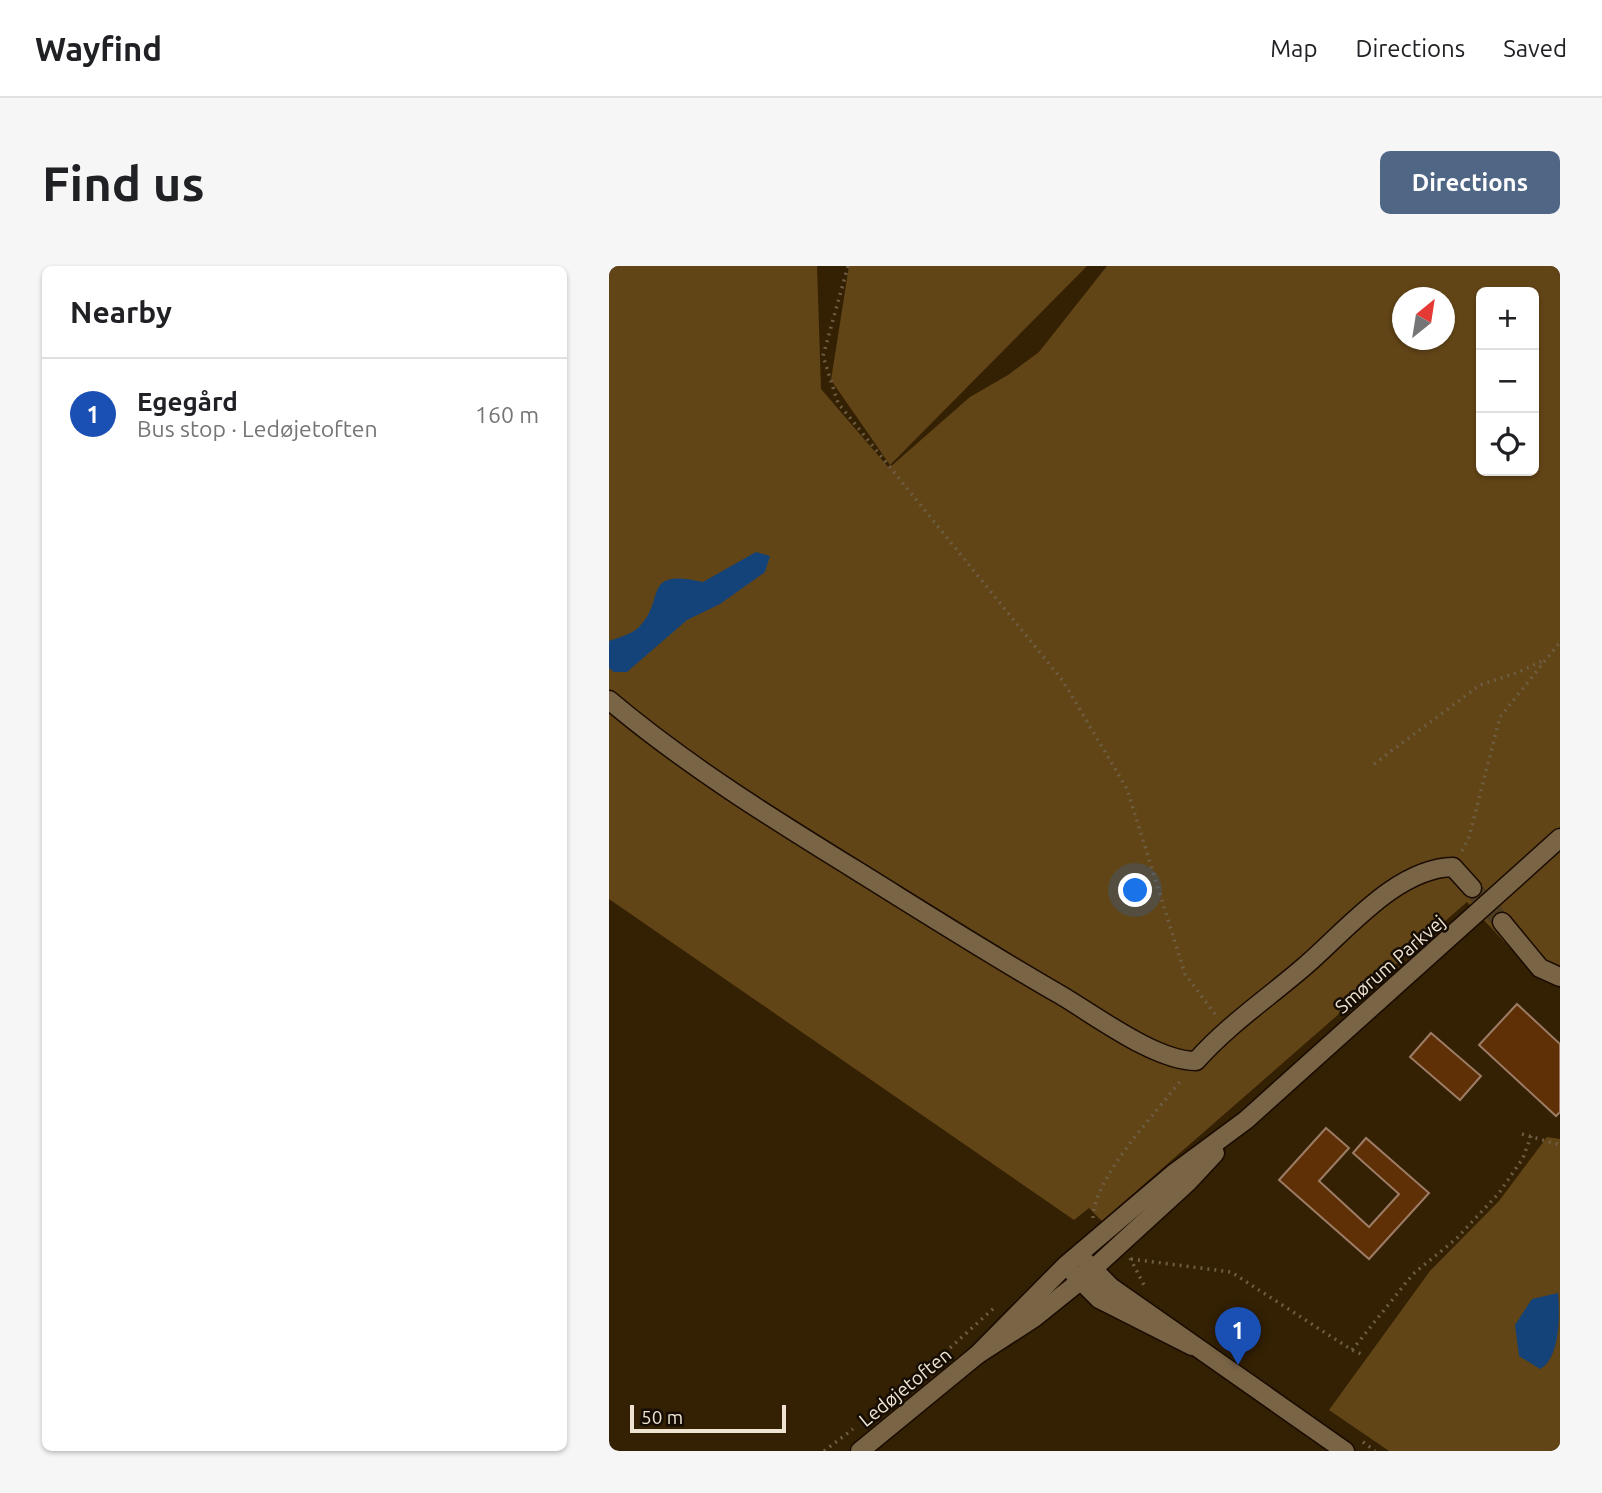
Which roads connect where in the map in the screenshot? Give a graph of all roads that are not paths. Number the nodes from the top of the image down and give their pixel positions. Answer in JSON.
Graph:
{"nodes":[{"id":1,"x":609,"y":700,"type":"edge"},
{"id":2,"x":1560,"y":838,"type":"edge"},
{"id":3,"x":1472,"y":888,"type":"tunnel mouth"},
{"id":4,"x":1503,"y":922,"type":"tunnel mouth"},
{"id":5,"x":1560,"y":977,"type":"edge"},
{"id":6,"x":1246,"y":1119,"type":"junction"},
{"id":7,"x":1072,"y":1259,"type":"junction"},
{"id":8,"x":1087,"y":1276,"type":"junction"},
{"id":9,"x":977,"y":1355,"type":"junction"},
{"id":10,"x":1349,"y":1443,"type":"edge"},
{"id":11,"x":860,"y":1451,"type":"edge"}],
"edges":[{"from":1,"to":3,"type":"street"},
{"from":2,"to":6,"type":"street","name":"Smørum Parkvej"},
{"from":4,"to":5,"type":"street"},
{"from":6,"to":7,"type":"street","name":"Smørum Parkvej"},
{"from":6,"to":8,"type":"street","name":"Smørum Parkvej"},
{"from":7,"to":8,"type":"street"},
{"from":7,"to":9,"type":"street","name":"Ledøjetoften"},
{"from":8,"to":9,"type":"street","name":"Ledøjetoften"},
{"from":8,"to":10,"type":"street"},
{"from":9,"to":11,"type":"street","name":"Ledøjetoften"}]}
